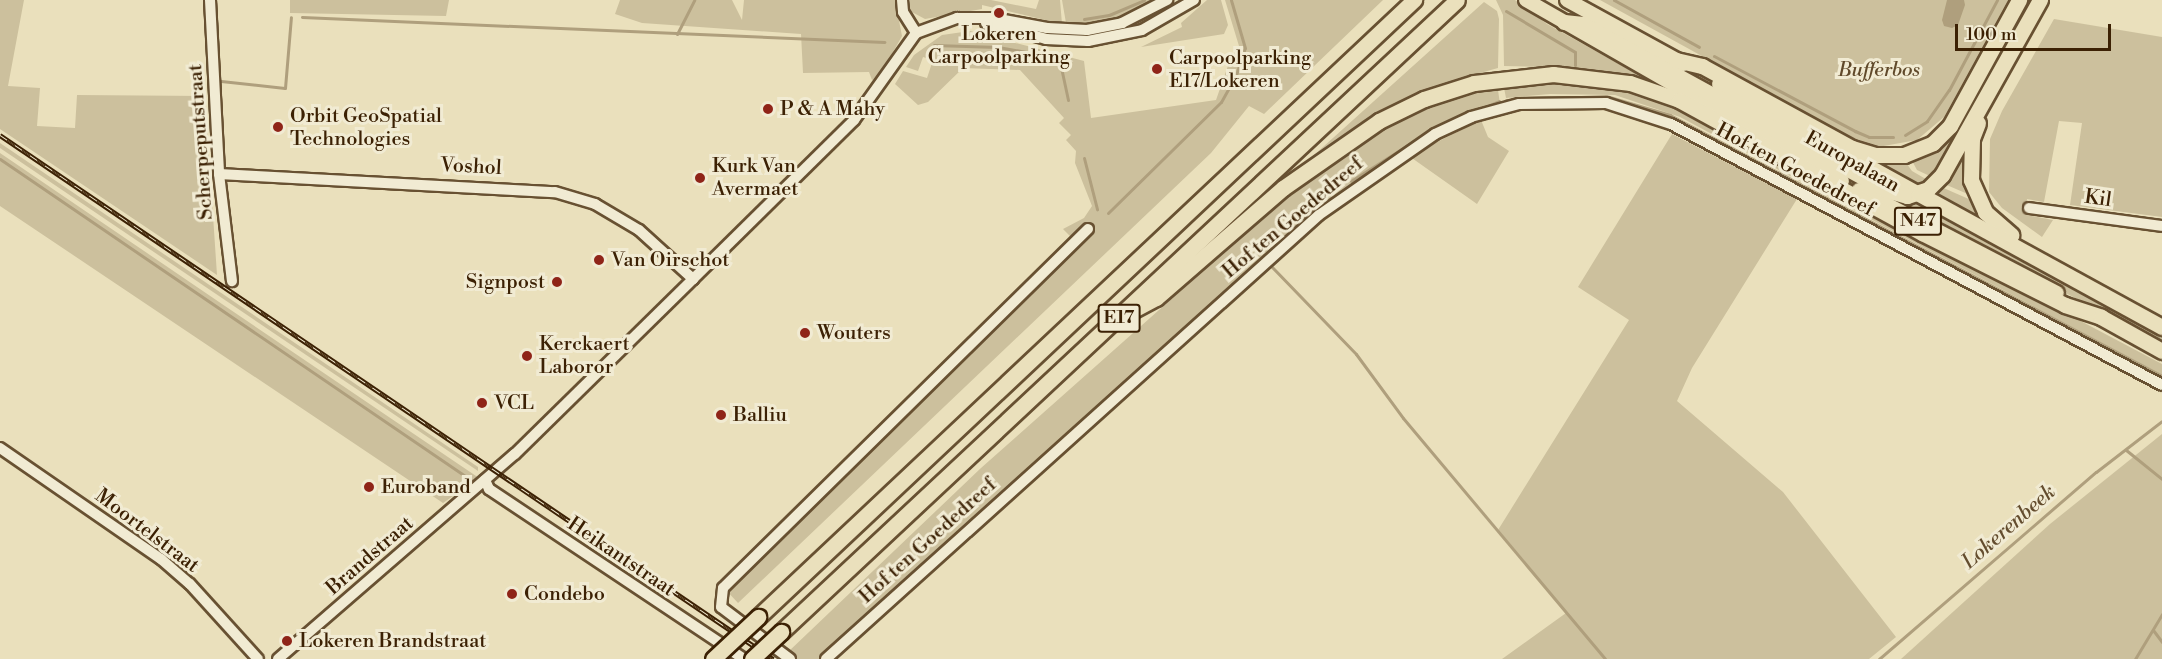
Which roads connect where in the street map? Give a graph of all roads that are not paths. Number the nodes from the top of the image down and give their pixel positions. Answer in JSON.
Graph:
{"nodes":[{"id":1,"x":210,"y":0,"type":"edge"},
{"id":2,"x":902,"y":0,"type":"edge"},
{"id":3,"x":1167,"y":0,"type":"edge"},
{"id":4,"x":1194,"y":0,"type":"edge"},
{"id":5,"x":1414,"y":0,"type":"edge"},
{"id":6,"x":1526,"y":0,"type":"edge"},
{"id":7,"x":1567,"y":0,"type":"edge"},
{"id":8,"x":2019,"y":0,"type":"edge"},
{"id":9,"x":2040,"y":0,"type":"edge"},
{"id":10,"x":1456,"y":1,"type":"edge"},
{"id":11,"x":972,"y":18,"type":"junction"},
{"id":12,"x":1564,"y":22,"type":"junction"},
{"id":13,"x":916,"y":33,"type":"junction"},
{"id":14,"x":1676,"y":60,"type":"junction"},
{"id":15,"x":1987,"y":99,"type":"junction"},
{"id":16,"x":219,"y":174,"type":"junction"},
{"id":17,"x":1919,"y":194,"type":"junction"},
{"id":18,"x":2030,"y":208,"type":"dead end"},
{"id":19,"x":2162,"y":226,"type":"edge"},
{"id":20,"x":1088,"y":229,"type":"dead end"},
{"id":21,"x":2027,"y":253,"type":"junction"},
{"id":22,"x":693,"y":279,"type":"junction"},
{"id":23,"x":232,"y":281,"type":"dead end"},
{"id":24,"x":2101,"y":317,"type":"junction"},
{"id":25,"x":1118,"y":318,"type":"junction"},
{"id":26,"x":2162,"y":327,"type":"edge"},
{"id":27,"x":2162,"y":351,"type":"edge"},
{"id":28,"x":2162,"y":384,"type":"edge"},
{"id":29,"x":0,"y":448,"type":"edge"},
{"id":30,"x":485,"y":480,"type":"junction"},
{"id":31,"x":258,"y":659,"type":"edge"},
{"id":32,"x":278,"y":659,"type":"edge"},
{"id":33,"x":713,"y":659,"type":"edge"},
{"id":34,"x":744,"y":659,"type":"edge"},
{"id":35,"x":752,"y":659,"type":"edge"},
{"id":36,"x":790,"y":659,"type":"edge"},
{"id":37,"x":826,"y":659,"type":"edge"}],
"edges":[{"from":1,"to":16,"type":"street","name":"Scherpeputstraat"},
{"from":2,"to":13,"type":"street"},
{"from":3,"to":11,"type":"street"},
{"from":4,"to":11,"type":"street"},
{"from":5,"to":33,"type":"highway","number":"E17","bridge":true},
{"from":6,"to":12,"type":"main road","name":"Europalaan","number":"N47"},
{"from":7,"to":14,"type":"main road","name":"Europalaan","number":"N47"},
{"from":8,"to":14,"type":"highway"},
{"from":9,"to":15,"type":"highway"},
{"from":10,"to":25,"type":"highway","number":"E17"},
{"from":11,"to":13,"type":"street"},
{"from":12,"to":17,"type":"highway"},
{"from":12,"to":24,"type":"main road","name":"Europalaan","number":"N47"},
{"from":13,"to":22,"type":"street","name":"Brandstraat"},
{"from":14,"to":17,"type":"main road","name":"Europalaan","number":"N47"},
{"from":15,"to":17,"type":"highway"},
{"from":15,"to":21,"type":"highway"},
{"from":16,"to":22,"type":"street","name":"Voshol"},
{"from":16,"to":23,"type":"street","name":"Scherpeputstraat"},
{"from":17,"to":21,"type":"highway","name":"Europalaan","number":"N47"},
{"from":18,"to":19,"type":"street","name":"Kil"},
{"from":20,"to":36,"type":"street"},
{"from":21,"to":26,"type":"highway","name":"Europalaan","number":"N47"},
{"from":22,"to":30,"type":"street","name":"Brandstraat"},
{"from":24,"to":25,"type":"highway"},
{"from":24,"to":27,"type":"highway","name":"Europalaan","number":"N47"},
{"from":25,"to":35,"type":"highway","number":"E17","bridge":true},
{"from":28,"to":37,"type":"street","name":"Hof ten Goededreef"},
{"from":29,"to":31,"type":"street","name":"Moortelstraat"},
{"from":30,"to":32,"type":"street","name":"Brandstraat"},
{"from":30,"to":34,"type":"street","name":"Heikantstraat"}]}
